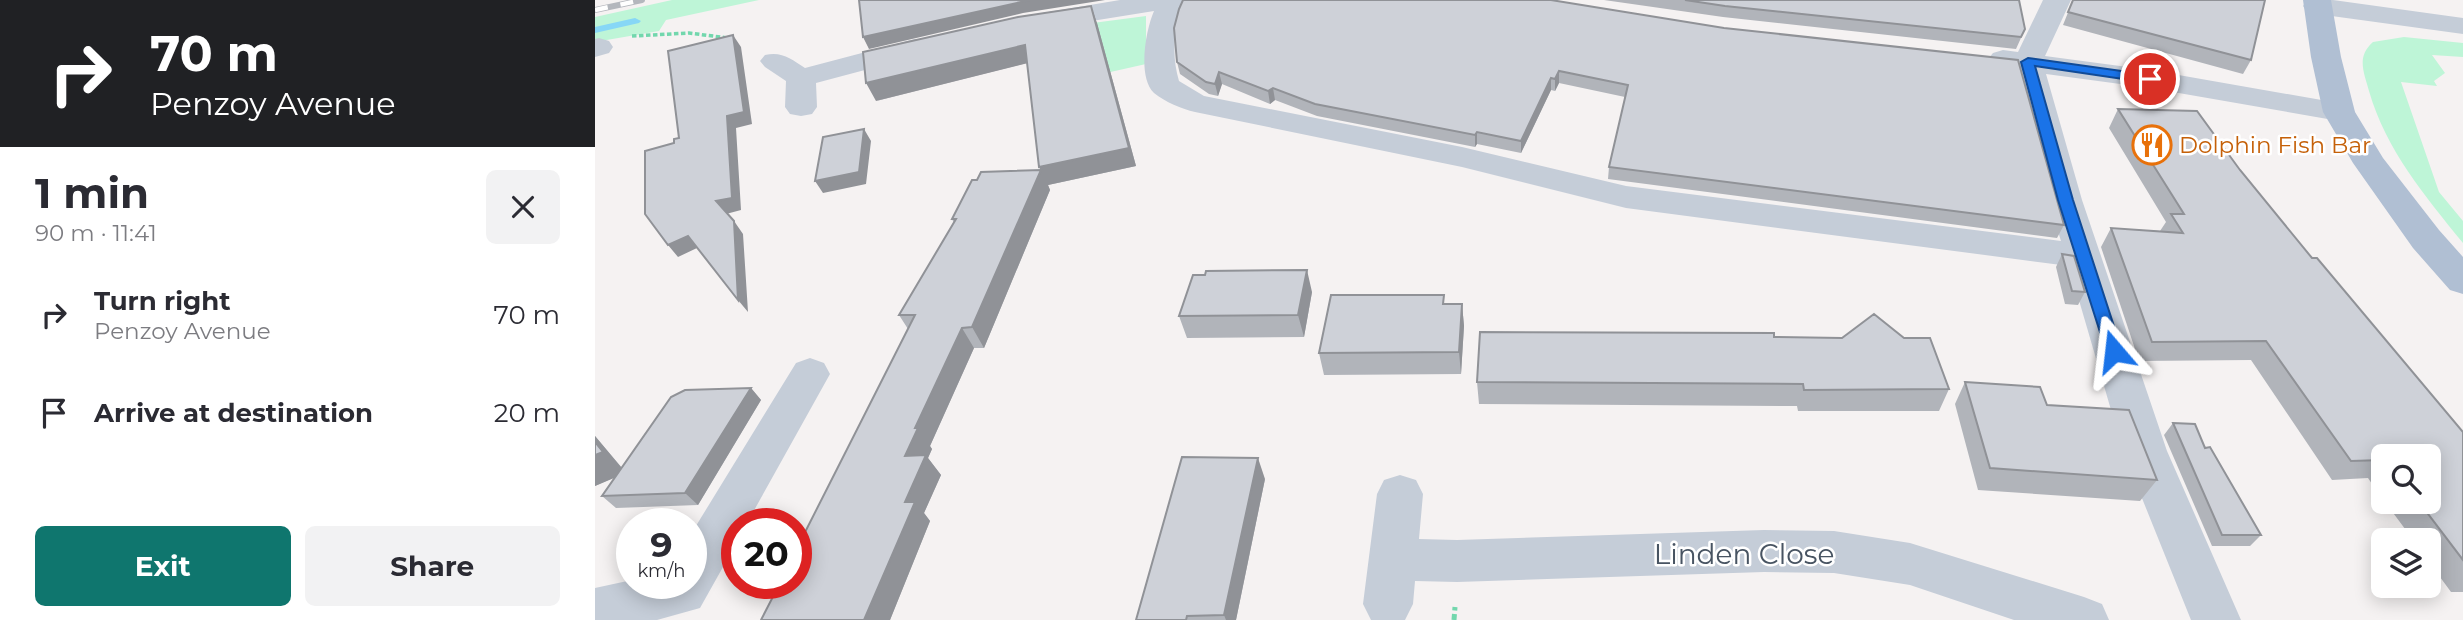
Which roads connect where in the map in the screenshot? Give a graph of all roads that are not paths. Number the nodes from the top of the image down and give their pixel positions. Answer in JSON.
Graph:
{"nodes":[{"id":1,"x":1173,"y":0,"type":"edge"},
{"id":2,"x":2057,"y":0,"type":"edge"},
{"id":3,"x":2317,"y":3,"type":"edge"},
{"id":4,"x":1011,"y":26,"type":"edge"},
{"id":5,"x":2463,"y":26,"type":"edge"},
{"id":6,"x":937,"y":43,"type":"edge"},
{"id":7,"x":1973,"y":56,"type":"edge"},
{"id":8,"x":775,"y":61,"type":"road end"},
{"id":9,"x":2028,"y":62,"type":"junction"},
{"id":10,"x":2339,"y":112,"type":"junction"},
{"id":11,"x":2084,"y":256,"type":"junction"},
{"id":12,"x":2463,"y":281,"type":"edge"},
{"id":13,"x":810,"y":374,"type":"dead end"},
{"id":14,"x":1400,"y":494,"type":"dead end"},
{"id":15,"x":707,"y":552,"type":"edge"},
{"id":16,"x":654,"y":599,"type":"edge"},
{"id":17,"x":595,"y":611,"type":"edge"},
{"id":18,"x":2084,"y":620,"type":"edge"},
{"id":19,"x":2216,"y":620,"type":"edge"}],
"edges":[{"from":1,"to":4,"type":"street"},
{"from":1,"to":11,"type":"street"},
{"from":2,"to":9,"type":"street"},
{"from":3,"to":5,"type":"street"},
{"from":3,"to":10,"type":"main road"},
{"from":6,"to":8,"type":"street"},
{"from":7,"to":9,"type":"street"},
{"from":9,"to":10,"type":"street"},
{"from":9,"to":11,"type":"street"},
{"from":10,"to":12,"type":"main road"},
{"from":11,"to":19,"type":"street"},
{"from":13,"to":15,"type":"street"},
{"from":14,"to":18,"type":"street","name":"Linden Close"},
{"from":16,"to":17,"type":"street"}]}
